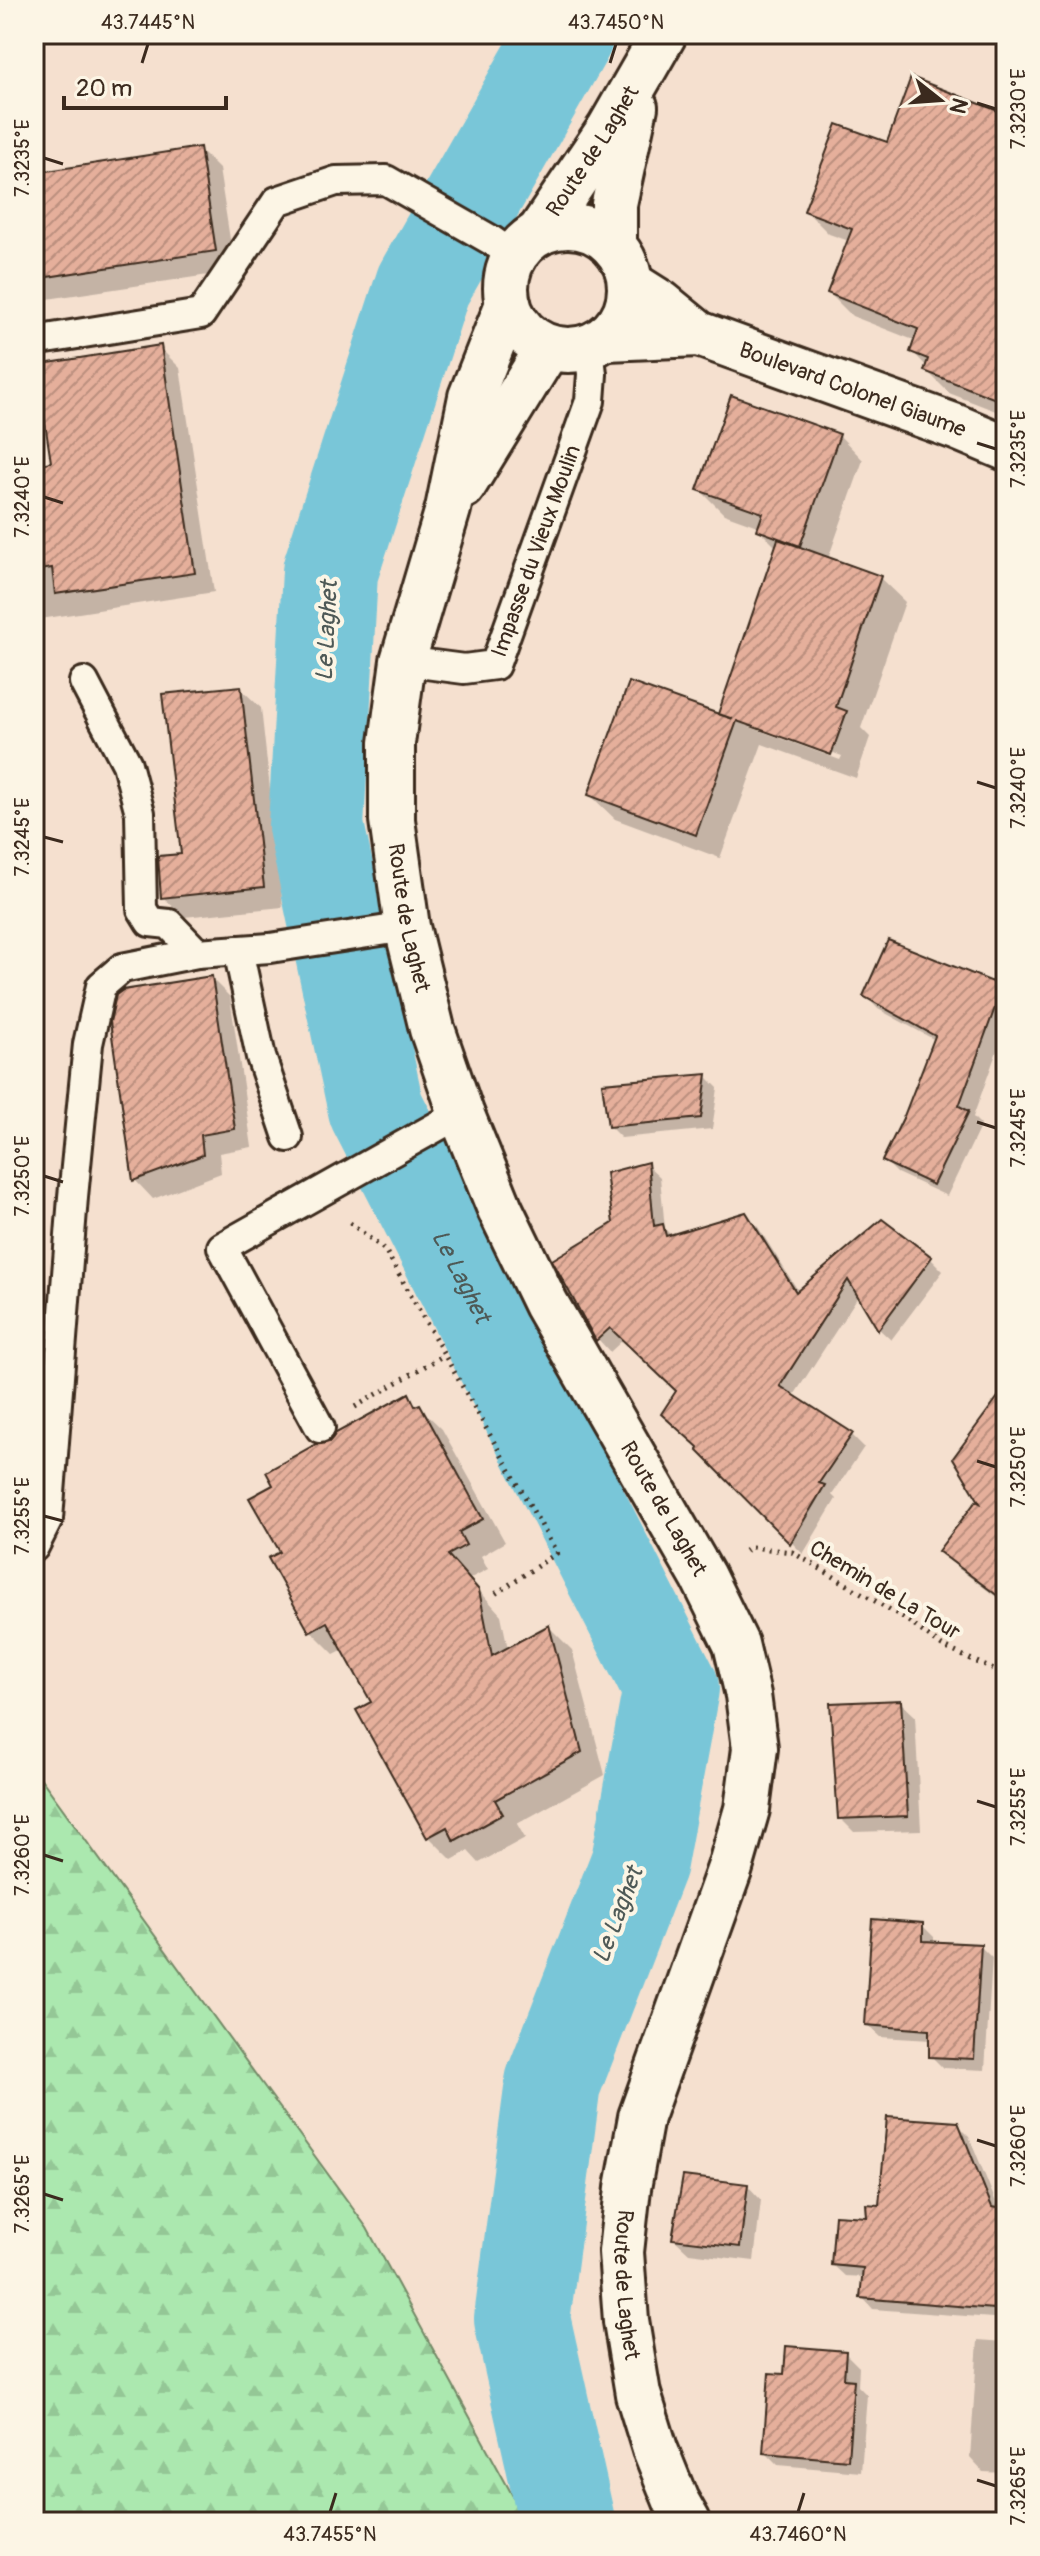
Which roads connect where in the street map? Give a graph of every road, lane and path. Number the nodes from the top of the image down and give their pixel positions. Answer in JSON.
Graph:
{"nodes":[{"id":1,"x":655,"y":51,"type":"edge"},
{"id":2,"x":526,"y":245,"type":"junction"},
{"id":3,"x":623,"y":265,"type":"junction"},
{"id":4,"x":508,"y":304,"type":"junction"},
{"id":5,"x":699,"y":334,"type":"junction"},
{"id":6,"x":34,"y":341,"type":"edge"},
{"id":7,"x":581,"y":345,"type":"junction"},
{"id":8,"x":1006,"y":448,"type":"edge"},
{"id":9,"x":448,"y":509,"type":"junction"},
{"id":10,"x":403,"y":661,"type":"junction"},
{"id":11,"x":84,"y":682,"type":"dead end"},
{"id":12,"x":392,"y":929,"type":"junction"},
{"id":13,"x":238,"y":950,"type":"junction"},
{"id":14,"x":197,"y":953,"type":"junction"},
{"id":15,"x":447,"y":1120,"type":"junction"},
{"id":16,"x":288,"y":1137,"type":"dead end"},
{"id":17,"x":315,"y":1195,"type":"junction"},
{"id":18,"x":444,"y":1355,"type":"junction"},
{"id":19,"x":320,"y":1428,"type":"joint"},
{"id":20,"x":34,"y":1547,"type":"edge"},
{"id":21,"x":792,"y":1552,"type":"dead end"},
{"id":22,"x":495,"y":1594,"type":"dead end"},
{"id":23,"x":1006,"y":1670,"type":"edge"},
{"id":24,"x":688,"y":2522,"type":"edge"}],
"edges":[{"from":1,"to":2,"type":"main road","name":"Route de Laghet"},
{"from":1,"to":3,"type":"main road","name":"Route de Laghet"},
{"from":2,"to":3,"type":"main road"},
{"from":2,"to":4,"type":"main road"},
{"from":2,"to":6,"type":"lane"},
{"from":3,"to":5,"type":"main road","name":"Boulevard Colonel Giaume"},
{"from":3,"to":7,"type":"main road"},
{"from":4,"to":7,"type":"main road"},
{"from":4,"to":9,"type":"main road","name":"Route de Laghet"},
{"from":5,"to":7,"type":"main road","name":"Boulevard Colonel Giaume"},
{"from":5,"to":8,"type":"main road","name":"Boulevard Colonel Giaume"},
{"from":7,"to":9,"type":"main road","name":"Route de Laghet"},
{"from":7,"to":10,"type":"lane","name":"Impasse du Vieux Moulin"},
{"from":9,"to":10,"type":"main road","name":"Route de Laghet"},
{"from":10,"to":12,"type":"main road","name":"Route de Laghet"},
{"from":11,"to":14,"type":"lane"},
{"from":12,"to":13,"type":"lane"},
{"from":12,"to":15,"type":"main road","name":"Route de Laghet"},
{"from":13,"to":14,"type":"lane"},
{"from":13,"to":16,"type":"lane"},
{"from":14,"to":20,"type":"lane"},
{"from":15,"to":17,"type":"lane"},
{"from":15,"to":24,"type":"main road","name":"Route de Laghet"},
{"from":17,"to":18,"type":"path"},
{"from":17,"to":19,"type":"lane"},
{"from":18,"to":19,"type":"path"},
{"from":18,"to":22,"type":"path"},
{"from":21,"to":23,"type":"path","name":"Chemin de La Tour"}]}
